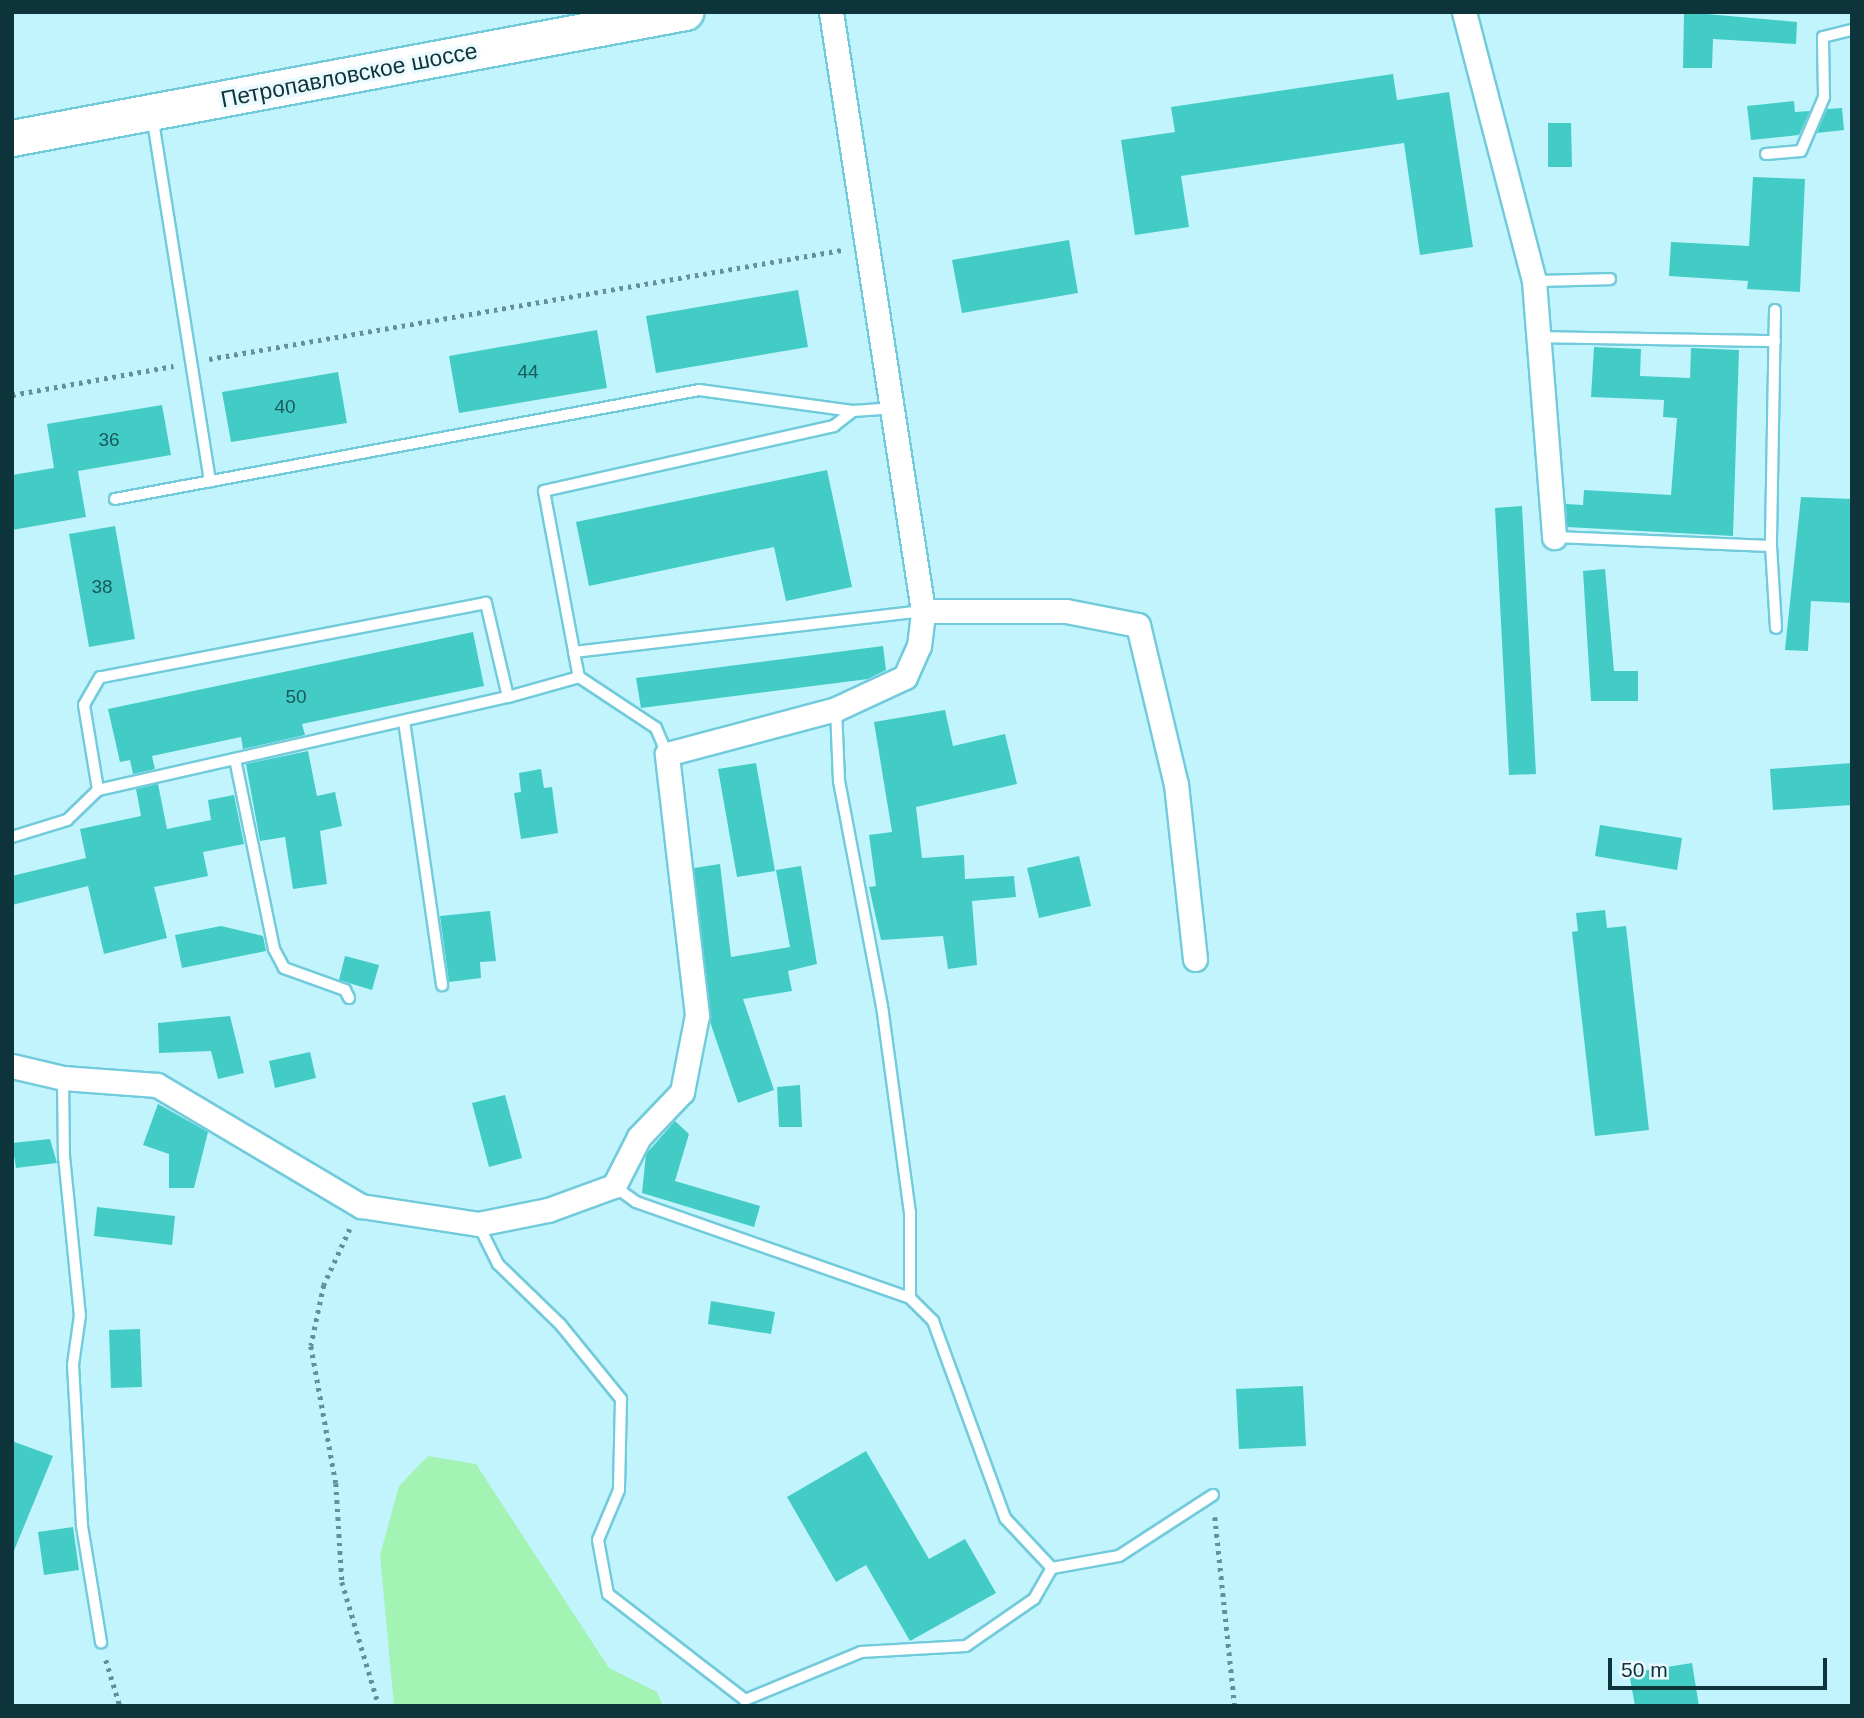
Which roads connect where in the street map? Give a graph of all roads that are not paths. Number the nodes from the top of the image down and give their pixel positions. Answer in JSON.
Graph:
{"nodes":[{"id":1,"x":685,"y":12,"type":"edge"},
{"id":2,"x":831,"y":12,"type":"edge"},
{"id":3,"x":1464,"y":12,"type":"edge"},
{"id":4,"x":1852,"y":30,"type":"edge"},
{"id":5,"x":152,"y":112,"type":"junction"},
{"id":6,"x":12,"y":138,"type":"edge"},
{"id":7,"x":1766,"y":154,"type":"dead end"},
{"id":8,"x":1609,"y":279,"type":"dead end"},
{"id":9,"x":1534,"y":281,"type":"junction"},
{"id":10,"x":1776,"y":310,"type":"dead end"},
{"id":11,"x":1538,"y":337,"type":"junction"},
{"id":12,"x":1775,"y":341,"type":"junction"},
{"id":13,"x":892,"y":408,"type":"junction"},
{"id":14,"x":853,"y":411,"type":"junction"},
{"id":15,"x":210,"y":481,"type":"junction"},
{"id":16,"x":115,"y":499,"type":"dead end"},
{"id":17,"x":1554,"y":537,"type":"joint"},
{"id":18,"x":1771,"y":546,"type":"junction"},
{"id":19,"x":923,"y":611,"type":"junction"},
{"id":20,"x":1776,"y":628,"type":"dead end"},
{"id":21,"x":574,"y":652,"type":"junction"},
{"id":22,"x":579,"y":677,"type":"junction"},
{"id":23,"x":508,"y":697,"type":"junction"},
{"id":24,"x":836,"y":709,"type":"junction"},
{"id":25,"x":404,"y":720,"type":"junction"},
{"id":26,"x":667,"y":754,"type":"junction"},
{"id":27,"x":235,"y":759,"type":"junction"},
{"id":28,"x":98,"y":790,"type":"junction"},
{"id":29,"x":12,"y":838,"type":"edge"},
{"id":30,"x":1195,"y":959,"type":"dead end"},
{"id":31,"x":442,"y":985,"type":"dead end"},
{"id":32,"x":349,"y":998,"type":"dead end"},
{"id":33,"x":12,"y":1066,"type":"edge"},
{"id":34,"x":63,"y":1078,"type":"junction"},
{"id":35,"x":614,"y":1186,"type":"junction"},
{"id":36,"x":478,"y":1224,"type":"junction"},
{"id":37,"x":910,"y":1298,"type":"junction"},
{"id":38,"x":1213,"y":1495,"type":"road end"},
{"id":39,"x":1052,"y":1569,"type":"junction"},
{"id":40,"x":101,"y":1642,"type":"road end"}],
"edges":[{"from":1,"to":5,"type":"main road","name":"Петропавловское шоссе"},
{"from":2,"to":13,"type":"street"},
{"from":3,"to":9,"type":"street"},
{"from":4,"to":7,"type":"lane"},
{"from":5,"to":6,"type":"main road","name":"Петропавловское шоссе"},
{"from":5,"to":15,"type":"lane"},
{"from":8,"to":9,"type":"lane"},
{"from":9,"to":11,"type":"street"},
{"from":10,"to":12,"type":"lane"},
{"from":11,"to":12,"type":"lane"},
{"from":11,"to":17,"type":"street"},
{"from":12,"to":18,"type":"lane"},
{"from":13,"to":14,"type":"lane"},
{"from":13,"to":19,"type":"street"},
{"from":14,"to":15,"type":"lane"},
{"from":14,"to":21,"type":"lane"},
{"from":15,"to":16,"type":"lane"},
{"from":17,"to":18,"type":"lane"},
{"from":18,"to":20,"type":"lane"},
{"from":19,"to":21,"type":"lane"},
{"from":19,"to":24,"type":"street"},
{"from":19,"to":30,"type":"street"},
{"from":21,"to":22,"type":"lane"},
{"from":22,"to":23,"type":"lane"},
{"from":22,"to":26,"type":"lane"},
{"from":23,"to":25,"type":"lane"},
{"from":23,"to":28,"type":"lane"},
{"from":24,"to":26,"type":"street"},
{"from":24,"to":37,"type":"lane"},
{"from":25,"to":27,"type":"lane"},
{"from":25,"to":31,"type":"lane"},
{"from":26,"to":35,"type":"street"},
{"from":27,"to":28,"type":"lane"},
{"from":27,"to":32,"type":"lane"},
{"from":28,"to":29,"type":"lane"},
{"from":33,"to":34,"type":"street"},
{"from":34,"to":36,"type":"street"},
{"from":34,"to":40,"type":"lane"},
{"from":35,"to":36,"type":"street"},
{"from":35,"to":37,"type":"lane"},
{"from":36,"to":39,"type":"lane"},
{"from":37,"to":39,"type":"lane"},
{"from":38,"to":39,"type":"lane"}]}
